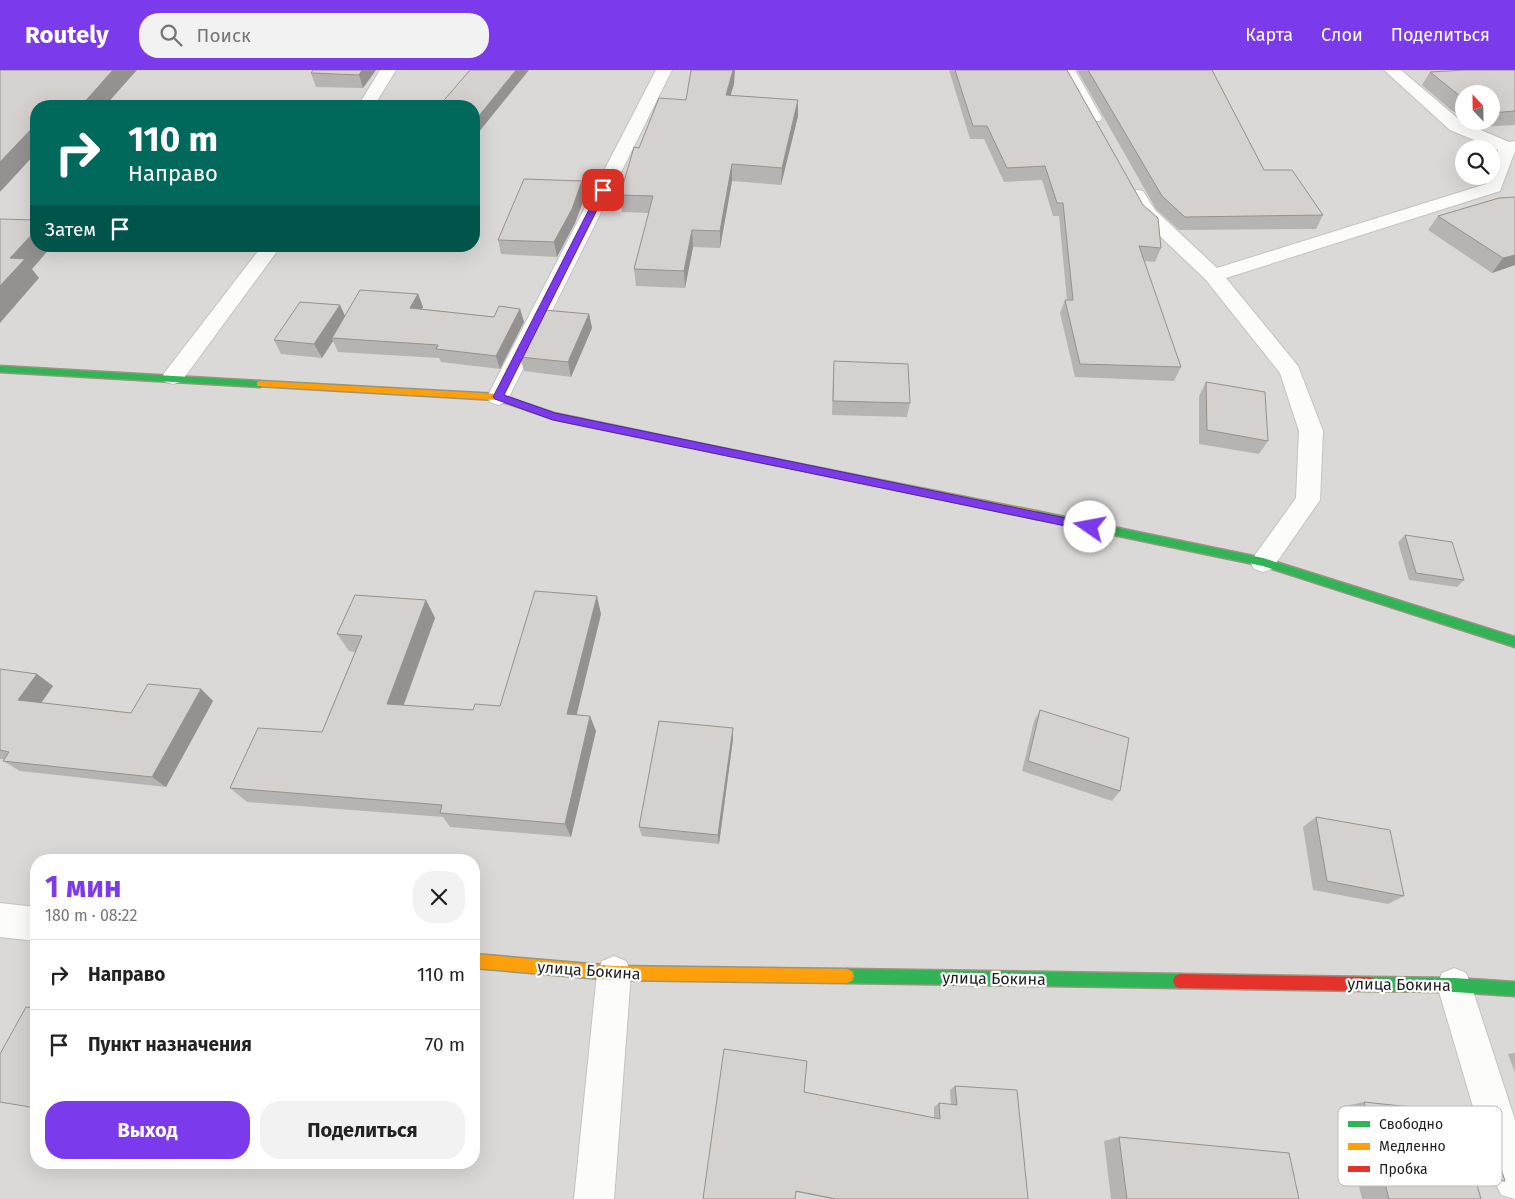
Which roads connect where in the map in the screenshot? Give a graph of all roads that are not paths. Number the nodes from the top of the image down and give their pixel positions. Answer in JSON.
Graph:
{"nodes":[{"id":1,"x":388,"y":70,"type":"edge"},
{"id":2,"x":664,"y":70,"type":"edge"},
{"id":3,"x":1068,"y":70,"type":"edge"},
{"id":4,"x":1392,"y":70,"type":"edge"},
{"id":5,"x":370,"y":100,"type":"edge"},
{"id":6,"x":1105,"y":137,"type":"edge"},
{"id":7,"x":1511,"y":147,"type":"edge"},
{"id":8,"x":1128,"y":179,"type":"edge"},
{"id":9,"x":267,"y":252,"type":"edge"},
{"id":10,"x":1213,"y":276,"type":"junction"},
{"id":11,"x":0,"y":369,"type":"edge"},
{"id":12,"x":173,"y":377,"type":"junction"},
{"id":13,"x":498,"y":397,"type":"junction"},
{"id":14,"x":1263,"y":562,"type":"junction"},
{"id":15,"x":1515,"y":642,"type":"edge"},
{"id":16,"x":0,"y":920,"type":"edge"},
{"id":17,"x":30,"y":923,"type":"edge"},
{"id":18,"x":480,"y":962,"type":"edge"},
{"id":19,"x":614,"y":973,"type":"junction"},
{"id":20,"x":1454,"y":985,"type":"junction"},
{"id":21,"x":1515,"y":989,"type":"edge"},
{"id":22,"x":1492,"y":1106,"type":"edge"},
{"id":23,"x":1502,"y":1139,"type":"edge"},
{"id":24,"x":1515,"y":1181,"type":"edge"},
{"id":25,"x":594,"y":1199,"type":"edge"}],
"edges":[{"from":1,"to":5,"type":"street"},
{"from":2,"to":13,"type":"street"},
{"from":3,"to":6,"type":"street"},
{"from":4,"to":7,"type":"street"},
{"from":7,"to":10,"type":"street"},
{"from":8,"to":10,"type":"street"},
{"from":9,"to":12,"type":"street"},
{"from":10,"to":14,"type":"street"},
{"from":11,"to":12,"type":"street"},
{"from":12,"to":13,"type":"street"},
{"from":13,"to":14,"type":"street"},
{"from":14,"to":15,"type":"street"},
{"from":16,"to":17,"type":"street"},
{"from":18,"to":19,"type":"street","name":"улица Бокина"},
{"from":19,"to":20,"type":"street","name":"улица Бокина"},
{"from":19,"to":25,"type":"street"},
{"from":20,"to":21,"type":"street","name":"улица Бокина"},
{"from":20,"to":22,"type":"street"},
{"from":23,"to":24,"type":"street"}]}
